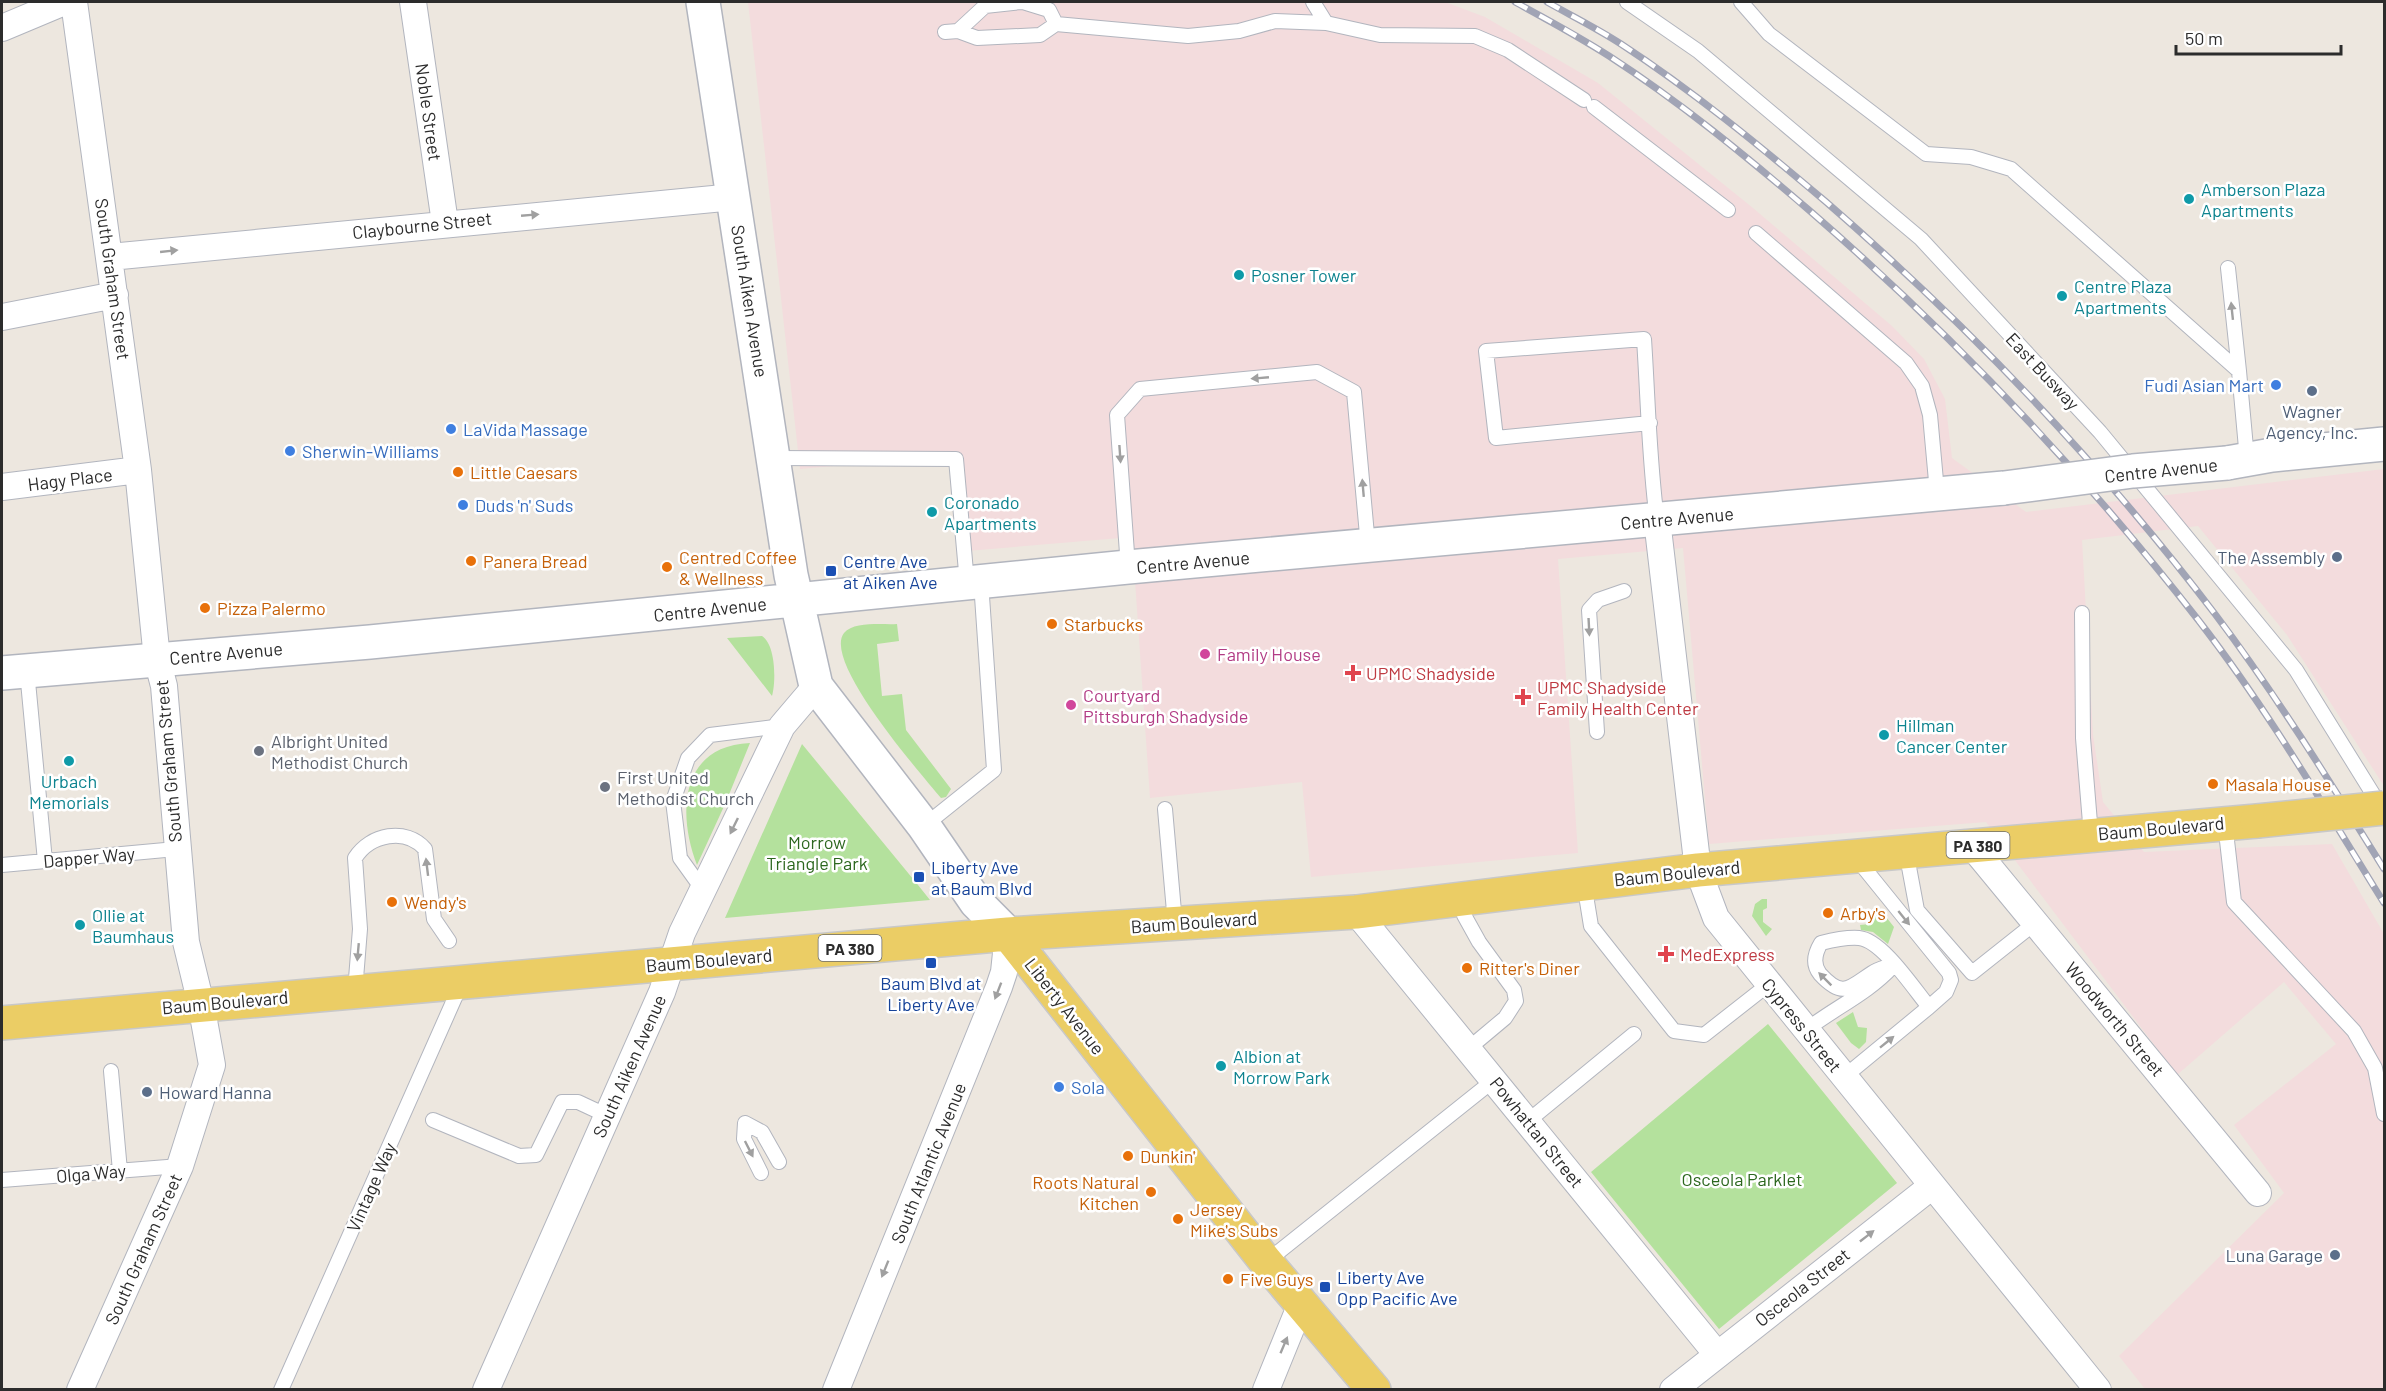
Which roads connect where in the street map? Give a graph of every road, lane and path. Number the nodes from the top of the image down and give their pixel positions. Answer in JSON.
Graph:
{"nodes":[{"id":1,"x":64,"y":2,"type":"edge"},
{"id":2,"x":74,"y":2,"type":"edge"},
{"id":3,"x":413,"y":2,"type":"edge"},
{"id":4,"x":704,"y":2,"type":"edge"},
{"id":5,"x":1022,"y":2,"type":"edge"},
{"id":6,"x":1313,"y":2,"type":"edge"},
{"id":7,"x":1627,"y":2,"type":"edge"},
{"id":8,"x":1741,"y":2,"type":"edge"},
{"id":9,"x":1326,"y":23,"type":"junction"},
{"id":10,"x":1056,"y":24,"type":"junction"},
{"id":11,"x":2,"y":28,"type":"edge"},
{"id":12,"x":734,"y":197,"type":"junction"},
{"id":13,"x":1728,"y":210,"type":"dead end"},
{"id":14,"x":445,"y":223,"type":"junction"},
{"id":15,"x":1756,"y":233,"type":"dead end"},
{"id":16,"x":110,"y":257,"type":"junction"},
{"id":17,"x":2228,"y":268,"type":"dead end"},
{"id":18,"x":115,"y":295,"type":"junction"},
{"id":19,"x":2,"y":317,"type":"edge"},
{"id":20,"x":2239,"y":371,"type":"junction"},
{"id":21,"x":1650,"y":423,"type":"junction"},
{"id":22,"x":2385,"y":444,"type":"edge"},
{"id":23,"x":774,"y":458,"type":"junction"},
{"id":24,"x":2237,"y":461,"type":"junction"},
{"id":25,"x":138,"y":470,"type":"junction"},
{"id":26,"x":2,"y":487,"type":"edge"},
{"id":27,"x":1937,"y":492,"type":"junction"},
{"id":28,"x":1657,"y":520,"type":"junction"},
{"id":29,"x":1368,"y":546,"type":"junction"},
{"id":30,"x":1128,"y":567,"type":"junction"},
{"id":31,"x":974,"y":583,"type":"junction"},
{"id":32,"x":1624,"y":591,"type":"dead end"},
{"id":33,"x":795,"y":601,"type":"junction"},
{"id":34,"x":2082,"y":613,"type":"dead end"},
{"id":35,"x":157,"y":659,"type":"junction"},
{"id":36,"x":14,"y":672,"type":"edge"},
{"id":37,"x":816,"y":686,"type":"junction"},
{"id":38,"x":782,"y":726,"type":"junction"},
{"id":39,"x":1597,"y":732,"type":"dead end"},
{"id":40,"x":1165,"y":809,"type":"dead end"},
{"id":41,"x":2385,"y":810,"type":"edge"},
{"id":42,"x":2225,"y":822,"type":"junction"},
{"id":43,"x":924,"y":826,"type":"junction"},
{"id":44,"x":2091,"y":835,"type":"junction"},
{"id":45,"x":1971,"y":845,"type":"junction"},
{"id":46,"x":176,"y":849,"type":"junction"},
{"id":47,"x":1906,"y":851,"type":"junction"},
{"id":48,"x":1854,"y":856,"type":"junction"},
{"id":49,"x":45,"y":861,"type":"junction"},
{"id":50,"x":2,"y":865,"type":"edge"},
{"id":51,"x":1698,"y":870,"type":"junction"},
{"id":52,"x":1584,"y":883,"type":"junction"},
{"id":53,"x":703,"y":890,"type":"junction"},
{"id":54,"x":1460,"y":899,"type":"junction"},
{"id":55,"x":1356,"y":912,"type":"junction"},
{"id":56,"x":1175,"y":923,"type":"junction"},
{"id":57,"x":2035,"y":923,"type":"junction"},
{"id":58,"x":1008,"y":934,"type":"junction"},
{"id":59,"x":449,"y":941,"type":"dead end"},
{"id":60,"x":672,"y":963,"type":"junction"},
{"id":61,"x":1894,"y":964,"type":"junction"},
{"id":62,"x":461,"y":984,"type":"junction"},
{"id":63,"x":1769,"y":984,"type":"junction"},
{"id":64,"x":355,"y":991,"type":"junction"},
{"id":65,"x":201,"y":1004,"type":"junction"},
{"id":66,"x":1929,"y":1007,"type":"junction"},
{"id":67,"x":2,"y":1023,"type":"edge"},
{"id":68,"x":1806,"y":1030,"type":"junction"},
{"id":69,"x":1634,"y":1034,"type":"dead end"},
{"id":70,"x":1468,"y":1049,"type":"junction"},
{"id":71,"x":111,"y":1071,"type":"dead end"},
{"id":72,"x":1844,"y":1077,"type":"junction"},
{"id":73,"x":1494,"y":1080,"type":"junction"},
{"id":74,"x":2385,"y":1114,"type":"edge"},
{"id":75,"x":608,"y":1116,"type":"junction"},
{"id":76,"x":433,"y":1120,"type":"dead end"},
{"id":77,"x":1528,"y":1121,"type":"junction"},
{"id":78,"x":780,"y":1162,"type":"dead end"},
{"id":79,"x":180,"y":1166,"type":"junction"},
{"id":80,"x":120,"y":1171,"type":"junction"},
{"id":81,"x":761,"y":1173,"type":"dead end"},
{"id":82,"x":2,"y":1180,"type":"edge"},
{"id":83,"x":1932,"y":1186,"type":"junction"},
{"id":84,"x":2258,"y":1192,"type":"dead end"},
{"id":85,"x":1266,"y":1262,"type":"junction"},
{"id":86,"x":1301,"y":1304,"type":"junction"},
{"id":87,"x":1716,"y":1353,"type":"junction"},
{"id":88,"x":80,"y":1389,"type":"edge"},
{"id":89,"x":282,"y":1389,"type":"edge"},
{"id":90,"x":486,"y":1389,"type":"edge"},
{"id":91,"x":836,"y":1389,"type":"edge"},
{"id":92,"x":1266,"y":1389,"type":"edge"},
{"id":93,"x":1374,"y":1389,"type":"edge"},
{"id":94,"x":1672,"y":1389,"type":"edge"},
{"id":95,"x":2098,"y":1389,"type":"edge"}],
"edges":[{"from":1,"to":11,"type":"street"},
{"from":2,"to":16,"type":"street","name":"South Graham Street"},
{"from":3,"to":14,"type":"street","name":"Noble Street"},
{"from":4,"to":12,"type":"main road","name":"South Aiken Avenue"},
{"from":5,"to":10,"type":"lane"},
{"from":5,"to":10,"type":"lane"},
{"from":6,"to":9,"type":"lane"},
{"from":7,"to":41,"type":"lane","name":"East Busway"},
{"from":8,"to":20,"type":"lane"},
{"from":9,"to":10,"type":"lane"},
{"from":9,"to":13,"type":"lane"},
{"from":14,"to":12,"type":"street","name":"Claybourne Street","one_way":true},
{"from":12,"to":23,"type":"main road","name":"South Aiken Avenue"},
{"from":16,"to":14,"type":"street","name":"Claybourne Street","one_way":true},
{"from":15,"to":27,"type":"lane"},
{"from":16,"to":18,"type":"street","name":"South Graham Street"},
{"from":20,"to":17,"type":"lane","one_way":true},
{"from":18,"to":19,"type":"street"},
{"from":18,"to":25,"type":"street","name":"South Graham Street"},
{"from":20,"to":24,"type":"lane"},
{"from":21,"to":21,"type":"lane"},
{"from":21,"to":28,"type":"lane"},
{"from":22,"to":24,"type":"main road","name":"Centre Avenue"},
{"from":23,"to":31,"type":"lane"},
{"from":23,"to":33,"type":"main road","name":"South Aiken Avenue"},
{"from":24,"to":27,"type":"main road","name":"Centre Avenue","bridge":true},
{"from":25,"to":26,"type":"street","name":"Hagy Place"},
{"from":25,"to":35,"type":"street","name":"South Graham Street"},
{"from":27,"to":28,"type":"main road","name":"Centre Avenue"},
{"from":28,"to":29,"type":"main road","name":"Centre Avenue"},
{"from":28,"to":51,"type":"street","name":"Cypress Street"},
{"from":29,"to":30,"type":"main road","name":"Centre Avenue"},
{"from":29,"to":30,"type":"lane","one_way":true},
{"from":30,"to":31,"type":"main road","name":"Centre Avenue"},
{"from":31,"to":33,"type":"main road","name":"Centre Avenue"},
{"from":31,"to":43,"type":"lane"},
{"from":32,"to":39,"type":"lane","one_way":true},
{"from":33,"to":35,"type":"main road","name":"Centre Avenue"},
{"from":33,"to":37,"type":"main road","name":"Liberty Avenue"},
{"from":34,"to":44,"type":"lane"},
{"from":35,"to":36,"type":"main road","name":"Centre Avenue"},
{"from":35,"to":46,"type":"street","name":"South Graham Street"},
{"from":36,"to":49,"type":"lane"},
{"from":37,"to":38,"type":"street","name":"South Aiken Avenue"},
{"from":37,"to":43,"type":"main road","name":"Liberty Avenue"},
{"from":38,"to":53,"type":"street","name":"South Aiken Avenue","one_way":true},
{"from":38,"to":53,"type":"lane"},
{"from":40,"to":56,"type":"lane"},
{"from":41,"to":42,"type":"main road","name":"Baum Boulevard","number":"PA 380","bridge":true},
{"from":42,"to":44,"type":"main road","name":"Baum Boulevard","number":"PA 380"},
{"from":42,"to":74,"type":"lane"},
{"from":43,"to":58,"type":"main road","name":"Liberty Avenue"},
{"from":44,"to":45,"type":"main road","name":"Baum Boulevard","number":"PA 380"},
{"from":45,"to":47,"type":"main road","name":"Baum Boulevard","number":"PA 380"},
{"from":45,"to":57,"type":"street","name":"Woodworth Street"},
{"from":46,"to":49,"type":"lane","name":"Dapper Way"},
{"from":46,"to":65,"type":"street","name":"South Graham Street"},
{"from":47,"to":48,"type":"main road","name":"Baum Boulevard","number":"PA 380"},
{"from":47,"to":57,"type":"lane"},
{"from":48,"to":51,"type":"main road","name":"Baum Boulevard","number":"PA 380"},
{"from":48,"to":66,"type":"lane","one_way":true},
{"from":49,"to":50,"type":"lane","name":"Dapper Way"},
{"from":51,"to":52,"type":"main road","name":"Baum Boulevard","number":"PA 380"},
{"from":51,"to":63,"type":"street","name":"Cypress Street"},
{"from":52,"to":54,"type":"main road","name":"Baum Boulevard","number":"PA 380"},
{"from":52,"to":63,"type":"lane"},
{"from":53,"to":60,"type":"street","name":"South Aiken Avenue"},
{"from":54,"to":55,"type":"main road","name":"Baum Boulevard","number":"PA 380"},
{"from":54,"to":70,"type":"lane"},
{"from":55,"to":56,"type":"main road","name":"Baum Boulevard","number":"PA 380"},
{"from":55,"to":70,"type":"street","name":"Powhattan Street"},
{"from":56,"to":58,"type":"main road","name":"Baum Boulevard","number":"PA 380"},
{"from":57,"to":84,"type":"street","name":"Woodworth Street"},
{"from":58,"to":60,"type":"main road","name":"Baum Boulevard","number":"PA 380"},
{"from":58,"to":85,"type":"main road","name":"Liberty Avenue"},
{"from":58,"to":91,"type":"street","name":"South Atlantic Avenue","one_way":true},
{"from":59,"to":64,"type":"lane","one_way":true},
{"from":60,"to":62,"type":"main road","name":"Baum Boulevard","number":"PA 380"},
{"from":60,"to":75,"type":"street","name":"South Aiken Avenue"},
{"from":61,"to":61,"type":"lane","one_way":true},
{"from":61,"to":66,"type":"lane"},
{"from":61,"to":68,"type":"lane"},
{"from":62,"to":64,"type":"main road","name":"Baum Boulevard","number":"PA 380"},
{"from":62,"to":89,"type":"lane","name":"Vintage Way"},
{"from":63,"to":68,"type":"street","name":"Cypress Street"},
{"from":64,"to":65,"type":"main road","name":"Baum Boulevard","number":"PA 380"},
{"from":65,"to":67,"type":"main road","name":"Baum Boulevard","number":"PA 380"},
{"from":65,"to":79,"type":"street","name":"South Graham Street"},
{"from":72,"to":66,"type":"lane","one_way":true},
{"from":68,"to":72,"type":"street","name":"Cypress Street"},
{"from":69,"to":77,"type":"lane"},
{"from":70,"to":73,"type":"street","name":"Powhattan Street"},
{"from":71,"to":80,"type":"lane"},
{"from":72,"to":83,"type":"street","name":"Cypress Street"},
{"from":73,"to":77,"type":"street","name":"Powhattan Street"},
{"from":73,"to":85,"type":"lane"},
{"from":75,"to":76,"type":"lane"},
{"from":75,"to":90,"type":"street","name":"South Aiken Avenue"},
{"from":77,"to":87,"type":"street","name":"Powhattan Street"},
{"from":78,"to":81,"type":"lane","one_way":true},
{"from":79,"to":80,"type":"lane","name":"Olga Way"},
{"from":79,"to":88,"type":"street","name":"South Graham Street"},
{"from":80,"to":82,"type":"lane","name":"Olga Way"},
{"from":87,"to":83,"type":"street","name":"Osceola Street","one_way":true},
{"from":83,"to":95,"type":"street","name":"Cypress Street"},
{"from":85,"to":86,"type":"main road","name":"Liberty Avenue"},
{"from":92,"to":86,"type":"street","one_way":true},
{"from":86,"to":93,"type":"main road","name":"Liberty Avenue"},
{"from":87,"to":94,"type":"street","name":"Osceola Street"}]}
